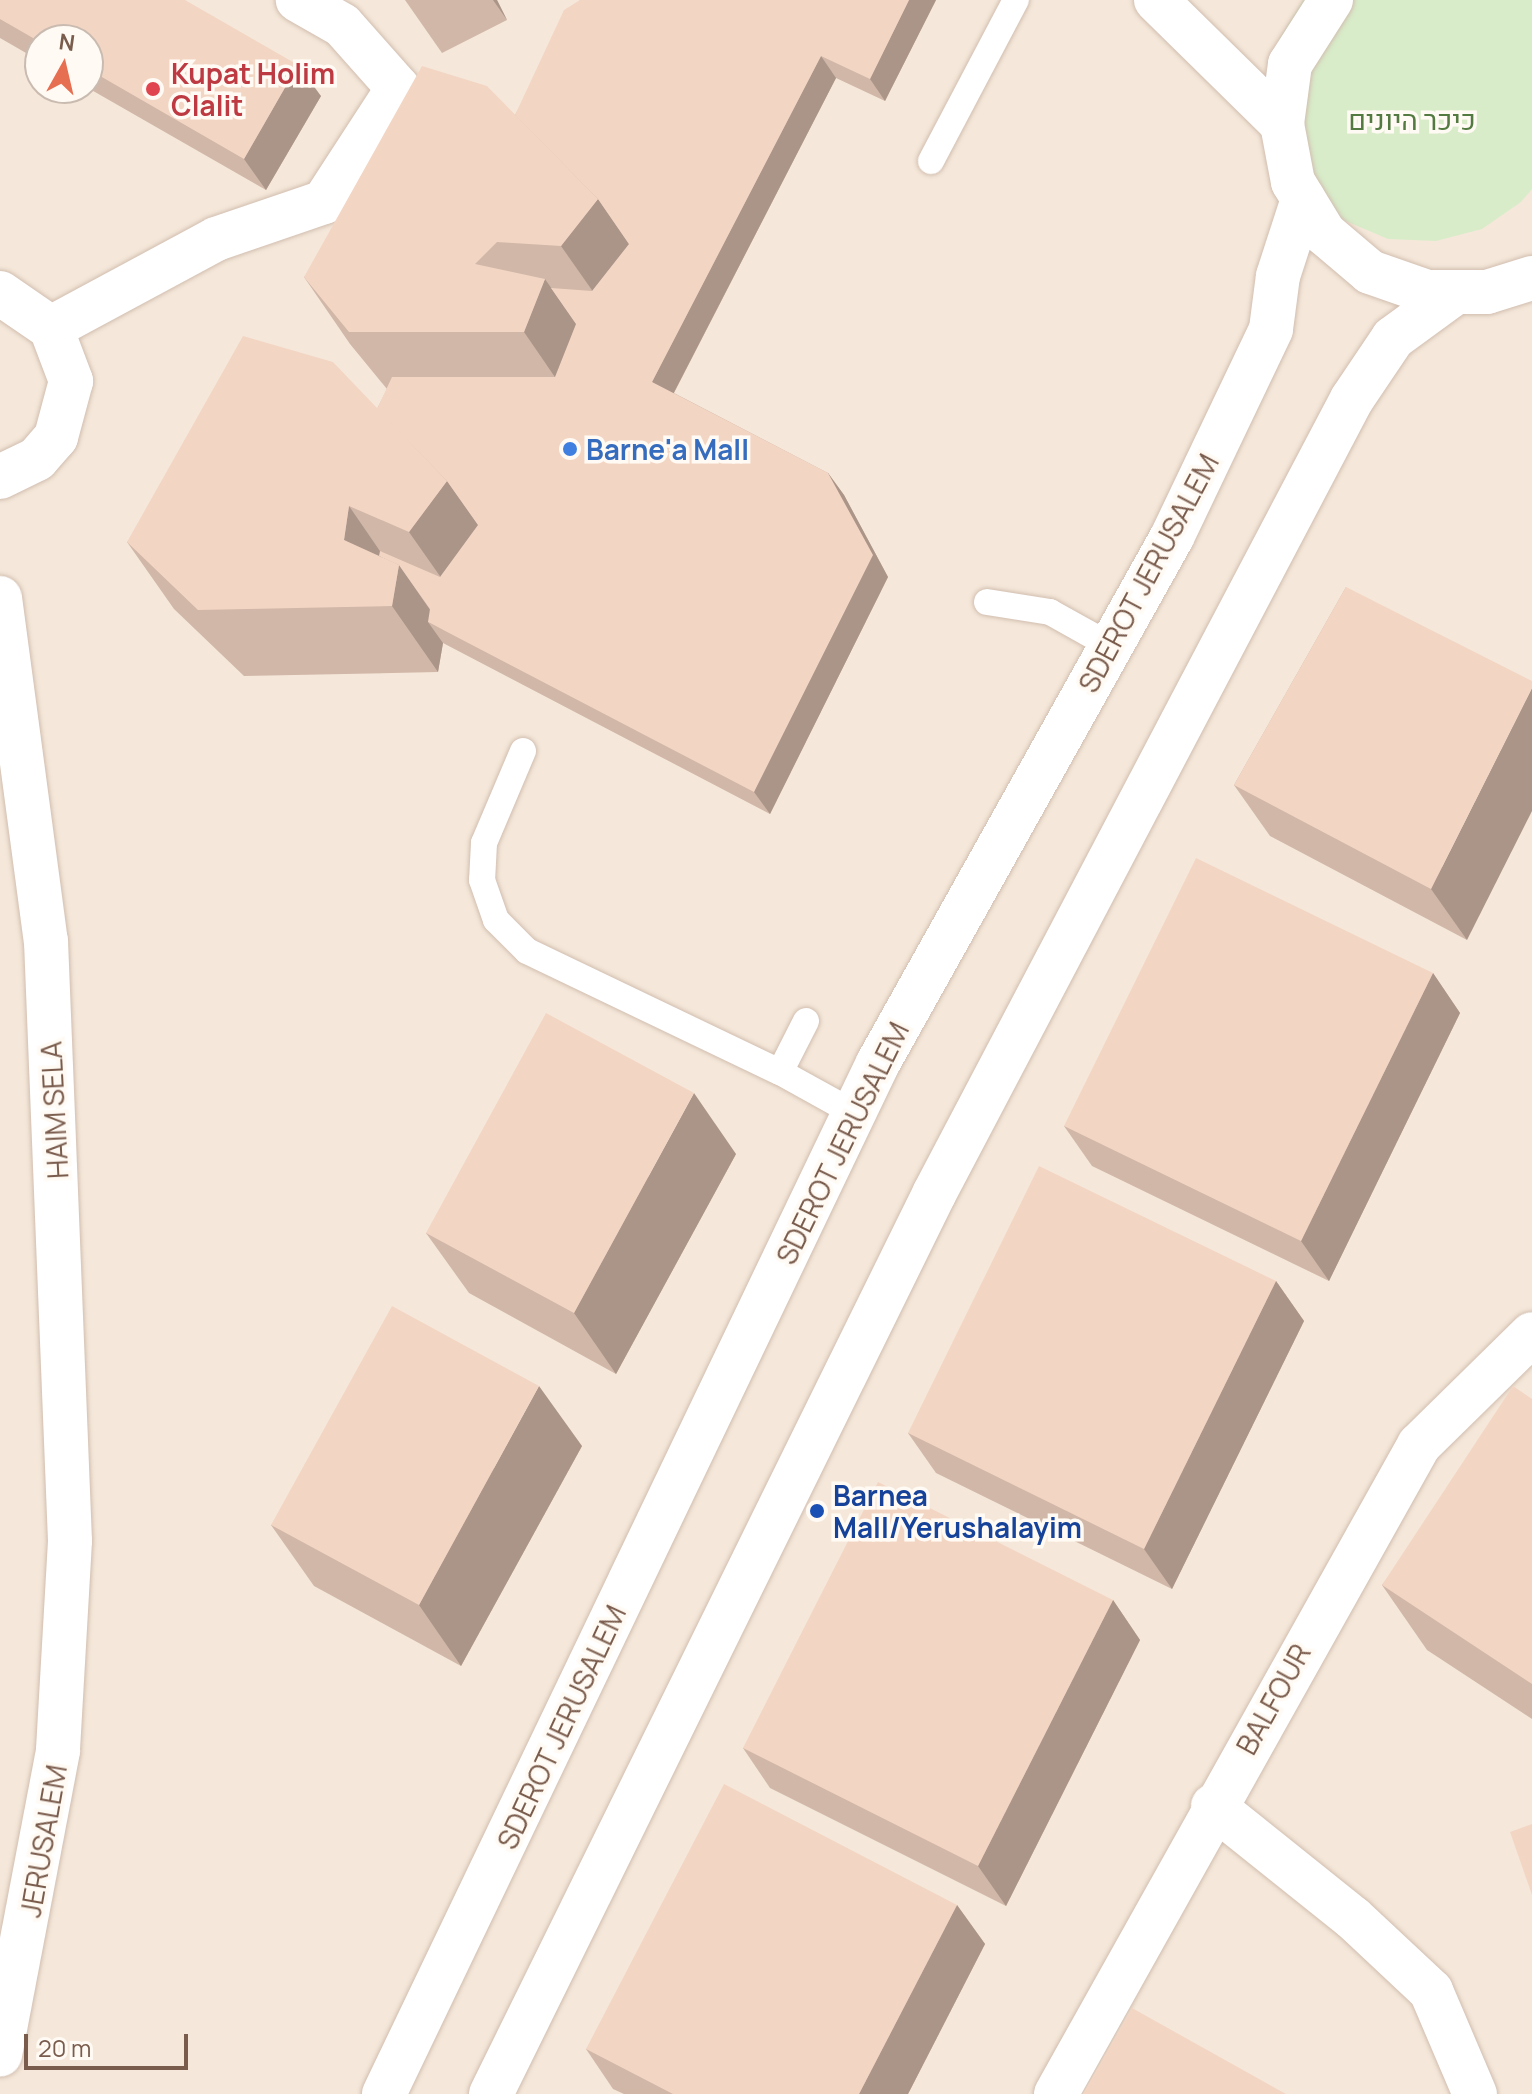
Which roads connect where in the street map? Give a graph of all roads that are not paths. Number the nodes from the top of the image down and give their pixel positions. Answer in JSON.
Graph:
{"nodes":[{"id":1,"x":298,"y":0,"type":"edge"},
{"id":2,"x":1016,"y":0,"type":"edge"},
{"id":3,"x":1156,"y":0,"type":"edge"},
{"id":4,"x":1331,"y":0,"type":"edge"},
{"id":5,"x":1282,"y":124,"type":"junction"},
{"id":6,"x":931,"y":161,"type":"dead end"},
{"id":7,"x":1303,"y":199,"type":"junction"},
{"id":8,"x":1532,"y":278,"type":"edge"},
{"id":9,"x":1456,"y":292,"type":"junction"},
{"id":10,"x":0,"y":293,"type":"edge"},
{"id":11,"x":51,"y":328,"type":"junction"},
{"id":12,"x":0,"y":477,"type":"edge"},
{"id":13,"x":0,"y":598,"type":"edge"},
{"id":14,"x":987,"y":602,"type":"dead end"},
{"id":15,"x":1111,"y":646,"type":"junction"},
{"id":16,"x":523,"y":751,"type":"dead end"},
{"id":17,"x":806,"y":1021,"type":"dead end"},
{"id":18,"x":780,"y":1072,"type":"junction"},
{"id":19,"x":854,"y":1113,"type":"junction"},
{"id":20,"x":1532,"y":1334,"type":"edge"},
{"id":21,"x":69,"y":1625,"type":"joint"},
{"id":22,"x":1213,"y":1806,"type":"junction"},
{"id":23,"x":0,"y":2054,"type":"edge"},
{"id":24,"x":384,"y":2094,"type":"edge"},
{"id":25,"x":491,"y":2094,"type":"edge"},
{"id":26,"x":1056,"y":2094,"type":"edge"},
{"id":27,"x":1475,"y":2094,"type":"edge"}],
"edges":[{"from":1,"to":11,"type":"main road"},
{"from":2,"to":6,"type":"lane"},
{"from":3,"to":5,"type":"main road"},
{"from":4,"to":5,"type":"main road"},
{"from":5,"to":7,"type":"main road"},
{"from":7,"to":9,"type":"main road"},
{"from":7,"to":15,"type":"main road","name":"SDEROT JERUSALEM"},
{"from":8,"to":9,"type":"main road"},
{"from":9,"to":25,"type":"main road"},
{"from":10,"to":11,"type":"main road"},
{"from":11,"to":12,"type":"main road"},
{"from":13,"to":21,"type":"main road","name":"HAIM SELA"},
{"from":14,"to":15,"type":"lane"},
{"from":15,"to":19,"type":"main road","name":"SDEROT JERUSALEM"},
{"from":16,"to":18,"type":"lane"},
{"from":17,"to":18,"type":"lane"},
{"from":18,"to":19,"type":"lane"},
{"from":19,"to":24,"type":"main road","name":"SDEROT JERUSALEM"},
{"from":20,"to":22,"type":"main road","name":"BALFOUR"},
{"from":21,"to":23,"type":"main road","name":"JERUSALEM"},
{"from":22,"to":26,"type":"main road","name":"BALFOUR"},
{"from":22,"to":27,"type":"main road"}]}
